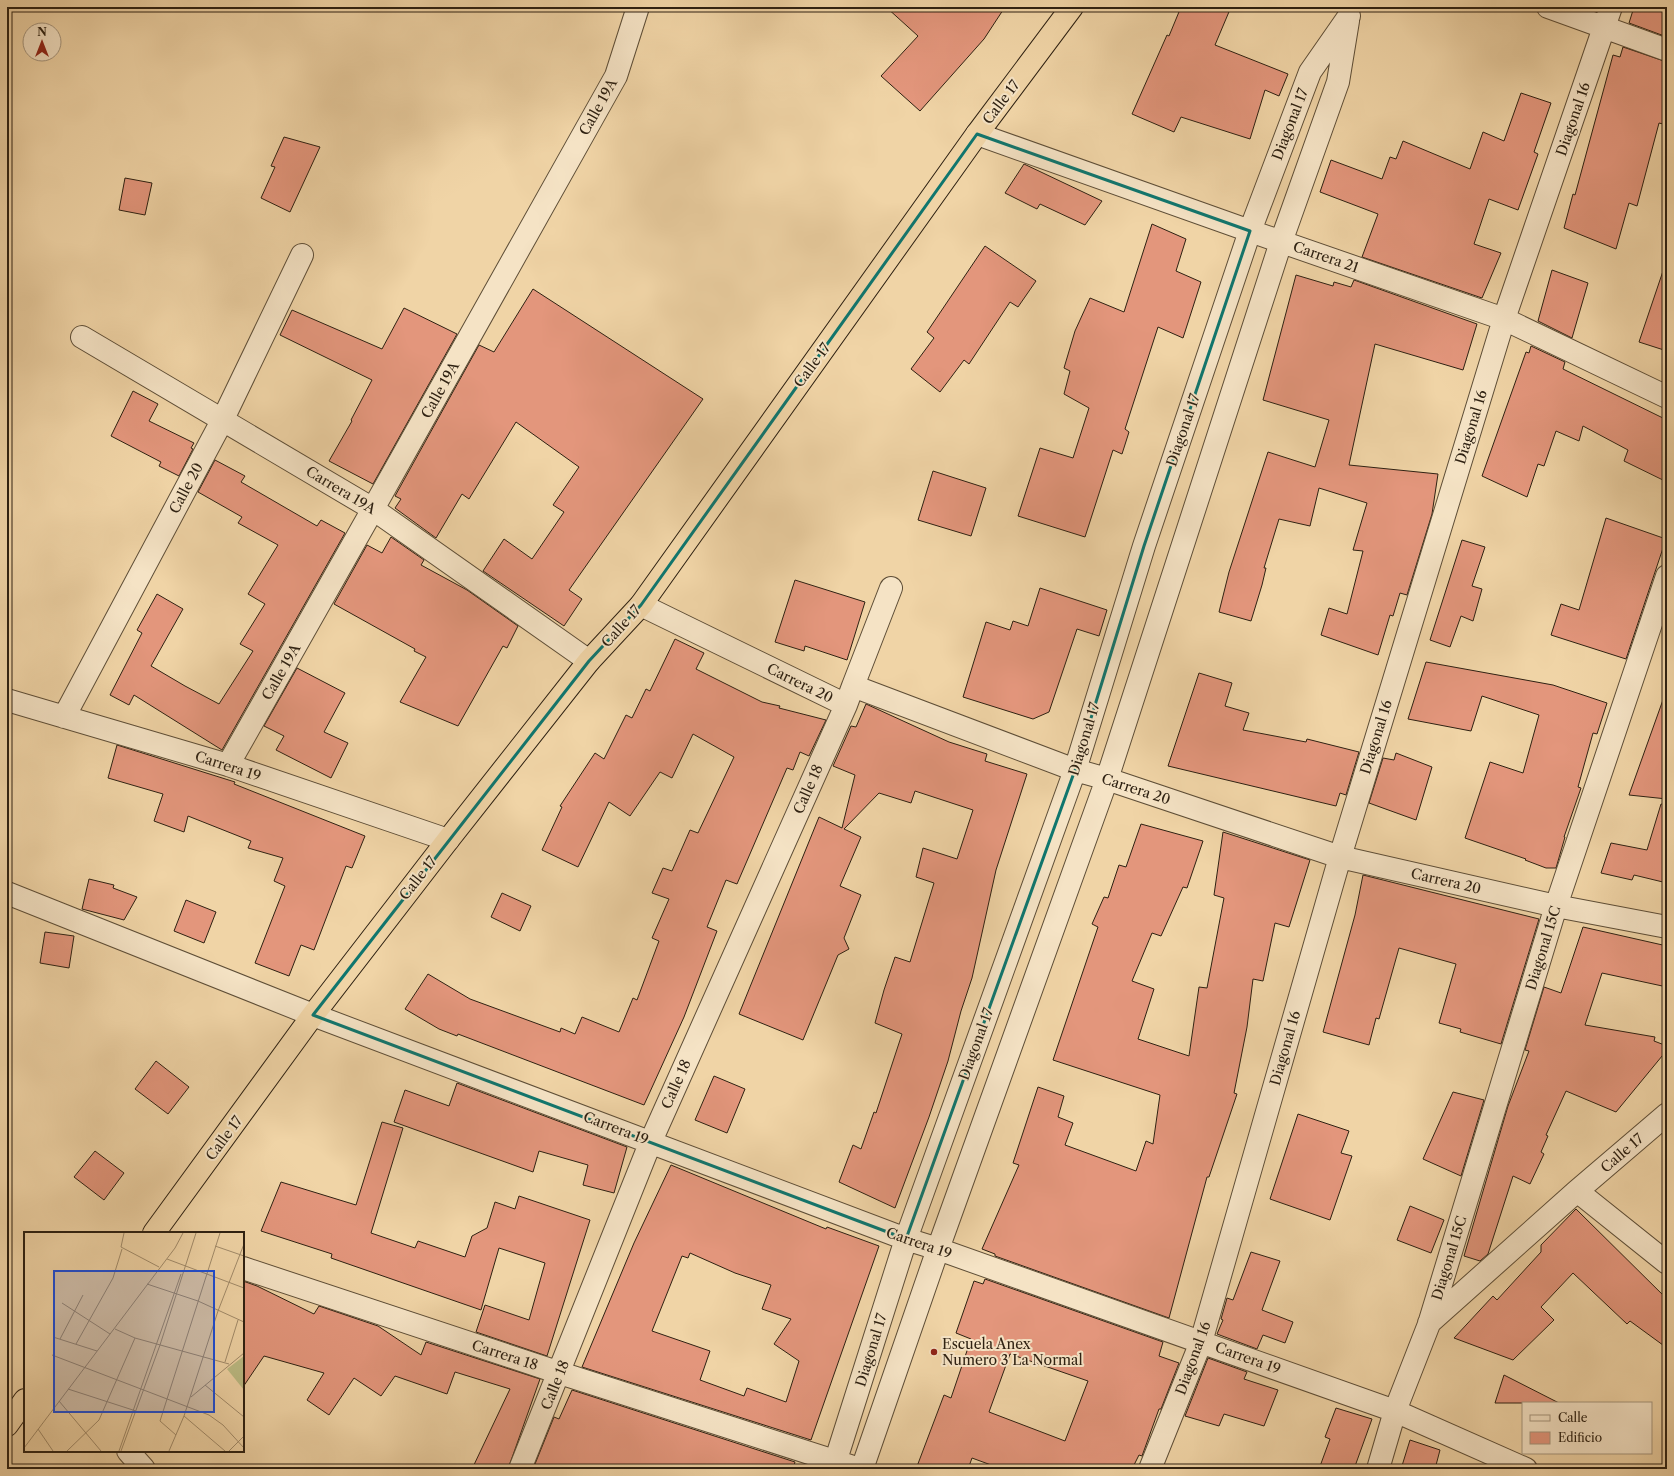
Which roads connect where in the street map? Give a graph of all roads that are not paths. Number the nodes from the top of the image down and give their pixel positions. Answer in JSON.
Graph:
{"nodes":[{"id":1,"x":638,"y":7,"type":"edge"},
{"id":2,"x":1072,"y":7,"type":"edge"},
{"id":3,"x":1548,"y":7,"type":"edge"},
{"id":4,"x":1350,"y":11,"type":"edge"},
{"id":5,"x":1608,"y":17,"type":"edge"},
{"id":6,"x":1667,"y":50,"type":"edge"},
{"id":7,"x":977,"y":134,"type":"junction"},
{"id":8,"x":1250,"y":231,"type":"junction"},
{"id":9,"x":1281,"y":242,"type":"junction"},
{"id":10,"x":302,"y":256,"type":"dead end"},
{"id":11,"x":1504,"y":319,"type":"junction"},
{"id":12,"x":82,"y":337,"type":"dead end"},
{"id":13,"x":1667,"y":396,"type":"edge"},
{"id":14,"x":223,"y":419,"type":"junction"},
{"id":15,"x":374,"y":509,"type":"junction"},
{"id":16,"x":1667,"y":576,"type":"edge"},
{"id":17,"x":891,"y":588,"type":"dead end"},
{"id":18,"x":641,"y":604,"type":"junction"},
{"id":19,"x":589,"y":661,"type":"junction"},
{"id":20,"x":849,"y":696,"type":"junction"},
{"id":21,"x":7,"y":700,"type":"edge"},
{"id":22,"x":64,"y":717,"type":"junction"},
{"id":23,"x":228,"y":765,"type":"junction"},
{"id":24,"x":1075,"y":770,"type":"junction"},
{"id":25,"x":1107,"y":779,"type":"junction"},
{"id":26,"x":448,"y":840,"type":"junction"},
{"id":27,"x":1340,"y":857,"type":"junction"},
{"id":28,"x":7,"y":893,"type":"edge"},
{"id":29,"x":1556,"y":906,"type":"junction"},
{"id":30,"x":1667,"y":926,"type":"edge"},
{"id":31,"x":313,"y":1015,"type":"junction"},
{"id":32,"x":1667,"y":1114,"type":"edge"},
{"id":33,"x":651,"y":1141,"type":"junction"},
{"id":34,"x":1577,"y":1191,"type":"junction"},
{"id":35,"x":155,"y":1232,"type":"edge"},
{"id":36,"x":906,"y":1239,"type":"junction"},
{"id":37,"x":938,"y":1249,"type":"junction"},
{"id":38,"x":1667,"y":1264,"type":"edge"},
{"id":39,"x":244,"y":1268,"type":"edge"},
{"id":40,"x":1429,"y":1324,"type":"junction"},
{"id":41,"x":1201,"y":1342,"type":"junction"},
{"id":42,"x":560,"y":1373,"type":"junction"},
{"id":43,"x":24,"y":1401,"type":"edge"},
{"id":44,"x":1396,"y":1411,"type":"junction"},
{"id":45,"x":7,"y":1425,"type":"edge"},
{"id":46,"x":129,"y":1452,"type":"edge"},
{"id":47,"x":834,"y":1465,"type":"edge"},
{"id":48,"x":144,"y":1469,"type":"edge"},
{"id":49,"x":520,"y":1469,"type":"edge"},
{"id":50,"x":859,"y":1469,"type":"edge"},
{"id":51,"x":862,"y":1469,"type":"edge"},
{"id":52,"x":1150,"y":1469,"type":"edge"},
{"id":53,"x":1378,"y":1469,"type":"edge"},
{"id":54,"x":1526,"y":1469,"type":"edge"}],
"edges":[{"from":1,"to":15,"type":"street","name":"Calle 19A"},
{"from":2,"to":7,"type":"highway","name":"Calle 17"},
{"from":3,"to":5,"type":"street"},
{"from":4,"to":8,"type":"street","name":"Diagonal 17"},
{"from":4,"to":9,"type":"street","name":"Diagonal 17"},
{"from":5,"to":6,"type":"street"},
{"from":5,"to":11,"type":"street","name":"Diagonal 16"},
{"from":7,"to":8,"type":"street","name":"Carrera 21"},
{"from":7,"to":18,"type":"highway","name":"Calle 17"},
{"from":8,"to":9,"type":"street","name":"Carrera 21"},
{"from":8,"to":24,"type":"street","name":"Diagonal 17"},
{"from":9,"to":11,"type":"street","name":"Carrera 21"},
{"from":9,"to":25,"type":"street","name":"Diagonal 17"},
{"from":10,"to":14,"type":"street","name":"Calle 20"},
{"from":11,"to":13,"type":"street","name":"Carrera 21"},
{"from":11,"to":27,"type":"street","name":"Diagonal 16"},
{"from":12,"to":14,"type":"street","name":"Carrera 19A"},
{"from":14,"to":15,"type":"street","name":"Carrera 19A"},
{"from":14,"to":22,"type":"street","name":"Calle 20"},
{"from":15,"to":19,"type":"street","name":"Carrera 19A"},
{"from":15,"to":23,"type":"street","name":"Calle 19A"},
{"from":16,"to":29,"type":"street","name":"Diagonal 15C"},
{"from":17,"to":20,"type":"street","name":"Calle 18"},
{"from":18,"to":19,"type":"highway","name":"Calle 17"},
{"from":18,"to":20,"type":"street","name":"Carrera 20"},
{"from":19,"to":26,"type":"highway","name":"Calle 17"},
{"from":20,"to":24,"type":"street","name":"Carrera 20"},
{"from":20,"to":33,"type":"street","name":"Calle 18"},
{"from":21,"to":22,"type":"street","name":"Carrera 19"},
{"from":22,"to":23,"type":"street","name":"Carrera 19"},
{"from":23,"to":26,"type":"street","name":"Carrera 19"},
{"from":24,"to":25,"type":"street","name":"Carrera 20"},
{"from":24,"to":36,"type":"street","name":"Diagonal 17"},
{"from":25,"to":27,"type":"street","name":"Carrera 20"},
{"from":25,"to":37,"type":"street","name":"Diagonal 17"},
{"from":26,"to":31,"type":"highway","name":"Calle 17"},
{"from":27,"to":29,"type":"street","name":"Carrera 20"},
{"from":27,"to":41,"type":"street","name":"Diagonal 16"},
{"from":28,"to":31,"type":"street","name":"Carrera 19"},
{"from":29,"to":30,"type":"street","name":"Carrera 20"},
{"from":29,"to":40,"type":"street","name":"Diagonal 15C"},
{"from":31,"to":33,"type":"street","name":"Carrera 19"},
{"from":31,"to":35,"type":"highway","name":"Calle 17"},
{"from":32,"to":34,"type":"street","name":"Calle 17"},
{"from":33,"to":36,"type":"street","name":"Carrera 19"},
{"from":33,"to":42,"type":"street","name":"Calle 18"},
{"from":34,"to":38,"type":"street"},
{"from":34,"to":40,"type":"street","name":"Diagonal 15C"},
{"from":36,"to":37,"type":"street","name":"Carrera 19"},
{"from":36,"to":47,"type":"street","name":"Diagonal 17"},
{"from":37,"to":41,"type":"street","name":"Carrera 19"},
{"from":37,"to":51,"type":"street","name":"Diagonal 17"},
{"from":39,"to":42,"type":"street","name":"Carrera 18"},
{"from":40,"to":44,"type":"street","name":"Diagonal 15C"},
{"from":41,"to":44,"type":"street","name":"Carrera 19"},
{"from":41,"to":52,"type":"street","name":"Diagonal 16"},
{"from":42,"to":47,"type":"street","name":"Carrera 18"},
{"from":42,"to":49,"type":"street","name":"Calle 18"},
{"from":43,"to":45,"type":"highway"},
{"from":44,"to":53,"type":"street","name":"Diagonal 15C"},
{"from":44,"to":54,"type":"street","name":"Carrera 19"},
{"from":46,"to":48,"type":"street"},
{"from":47,"to":50,"type":"street","name":"Carrera 18"}]}
